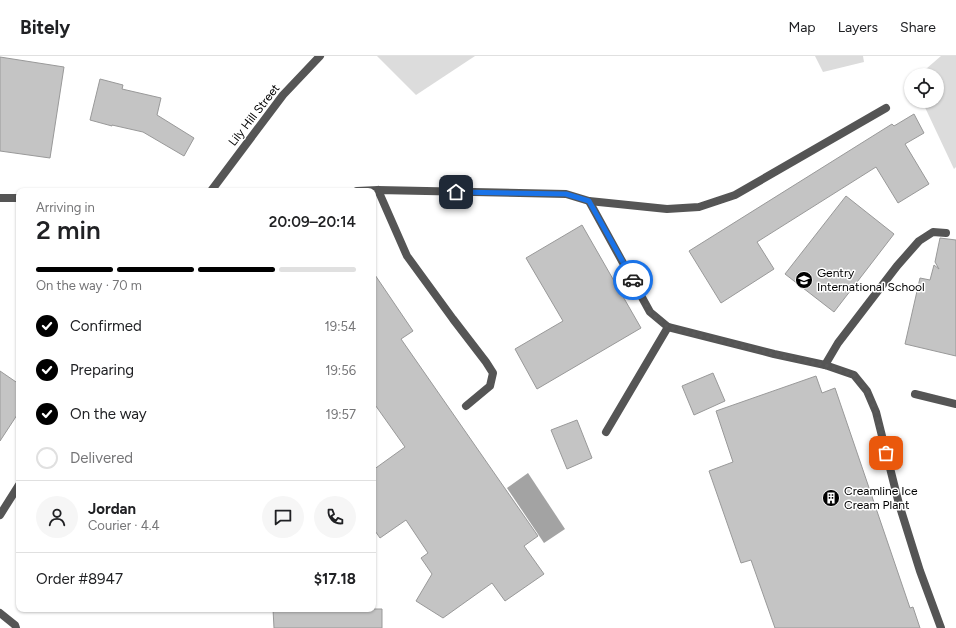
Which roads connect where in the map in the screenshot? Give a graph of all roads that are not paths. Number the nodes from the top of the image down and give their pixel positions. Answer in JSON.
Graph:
{"nodes":[{"id":1,"x":320,"y":56,"type":"edge"},
{"id":2,"x":886,"y":108,"type":"dead end"},
{"id":3,"x":213,"y":188,"type":"edge"},
{"id":4,"x":378,"y":190,"type":"joint"},
{"id":5,"x":0,"y":198,"type":"edge"},
{"id":6,"x":16,"y":198,"type":"edge"},
{"id":7,"x":589,"y":201,"type":"junction"},
{"id":8,"x":946,"y":233,"type":"dead end"},
{"id":9,"x":668,"y":327,"type":"junction"},
{"id":10,"x":825,"y":365,"type":"junction"},
{"id":11,"x":915,"y":394,"type":"dead end"},
{"id":12,"x":956,"y":404,"type":"edge"},
{"id":13,"x":466,"y":406,"type":"dead end"},
{"id":14,"x":606,"y":432,"type":"dead end"},
{"id":15,"x":16,"y":490,"type":"edge"},
{"id":16,"x":0,"y":515,"type":"edge"},
{"id":17,"x":0,"y":613,"type":"edge"},
{"id":18,"x":16,"y":628,"type":"edge"},
{"id":19,"x":940,"y":628,"type":"edge"}],
"edges":[{"from":1,"to":3,"type":"street","name":"Lily Hill Street"},
{"from":2,"to":7,"type":"street"},
{"from":4,"to":7,"type":"street"},
{"from":4,"to":13,"type":"street"},
{"from":5,"to":6,"type":"street"},
{"from":7,"to":9,"type":"street"},
{"from":8,"to":10,"type":"street"},
{"from":9,"to":10,"type":"street"},
{"from":9,"to":14,"type":"street"},
{"from":10,"to":19,"type":"street"},
{"from":11,"to":12,"type":"street"},
{"from":15,"to":16,"type":"street"},
{"from":17,"to":18,"type":"street"}]}
